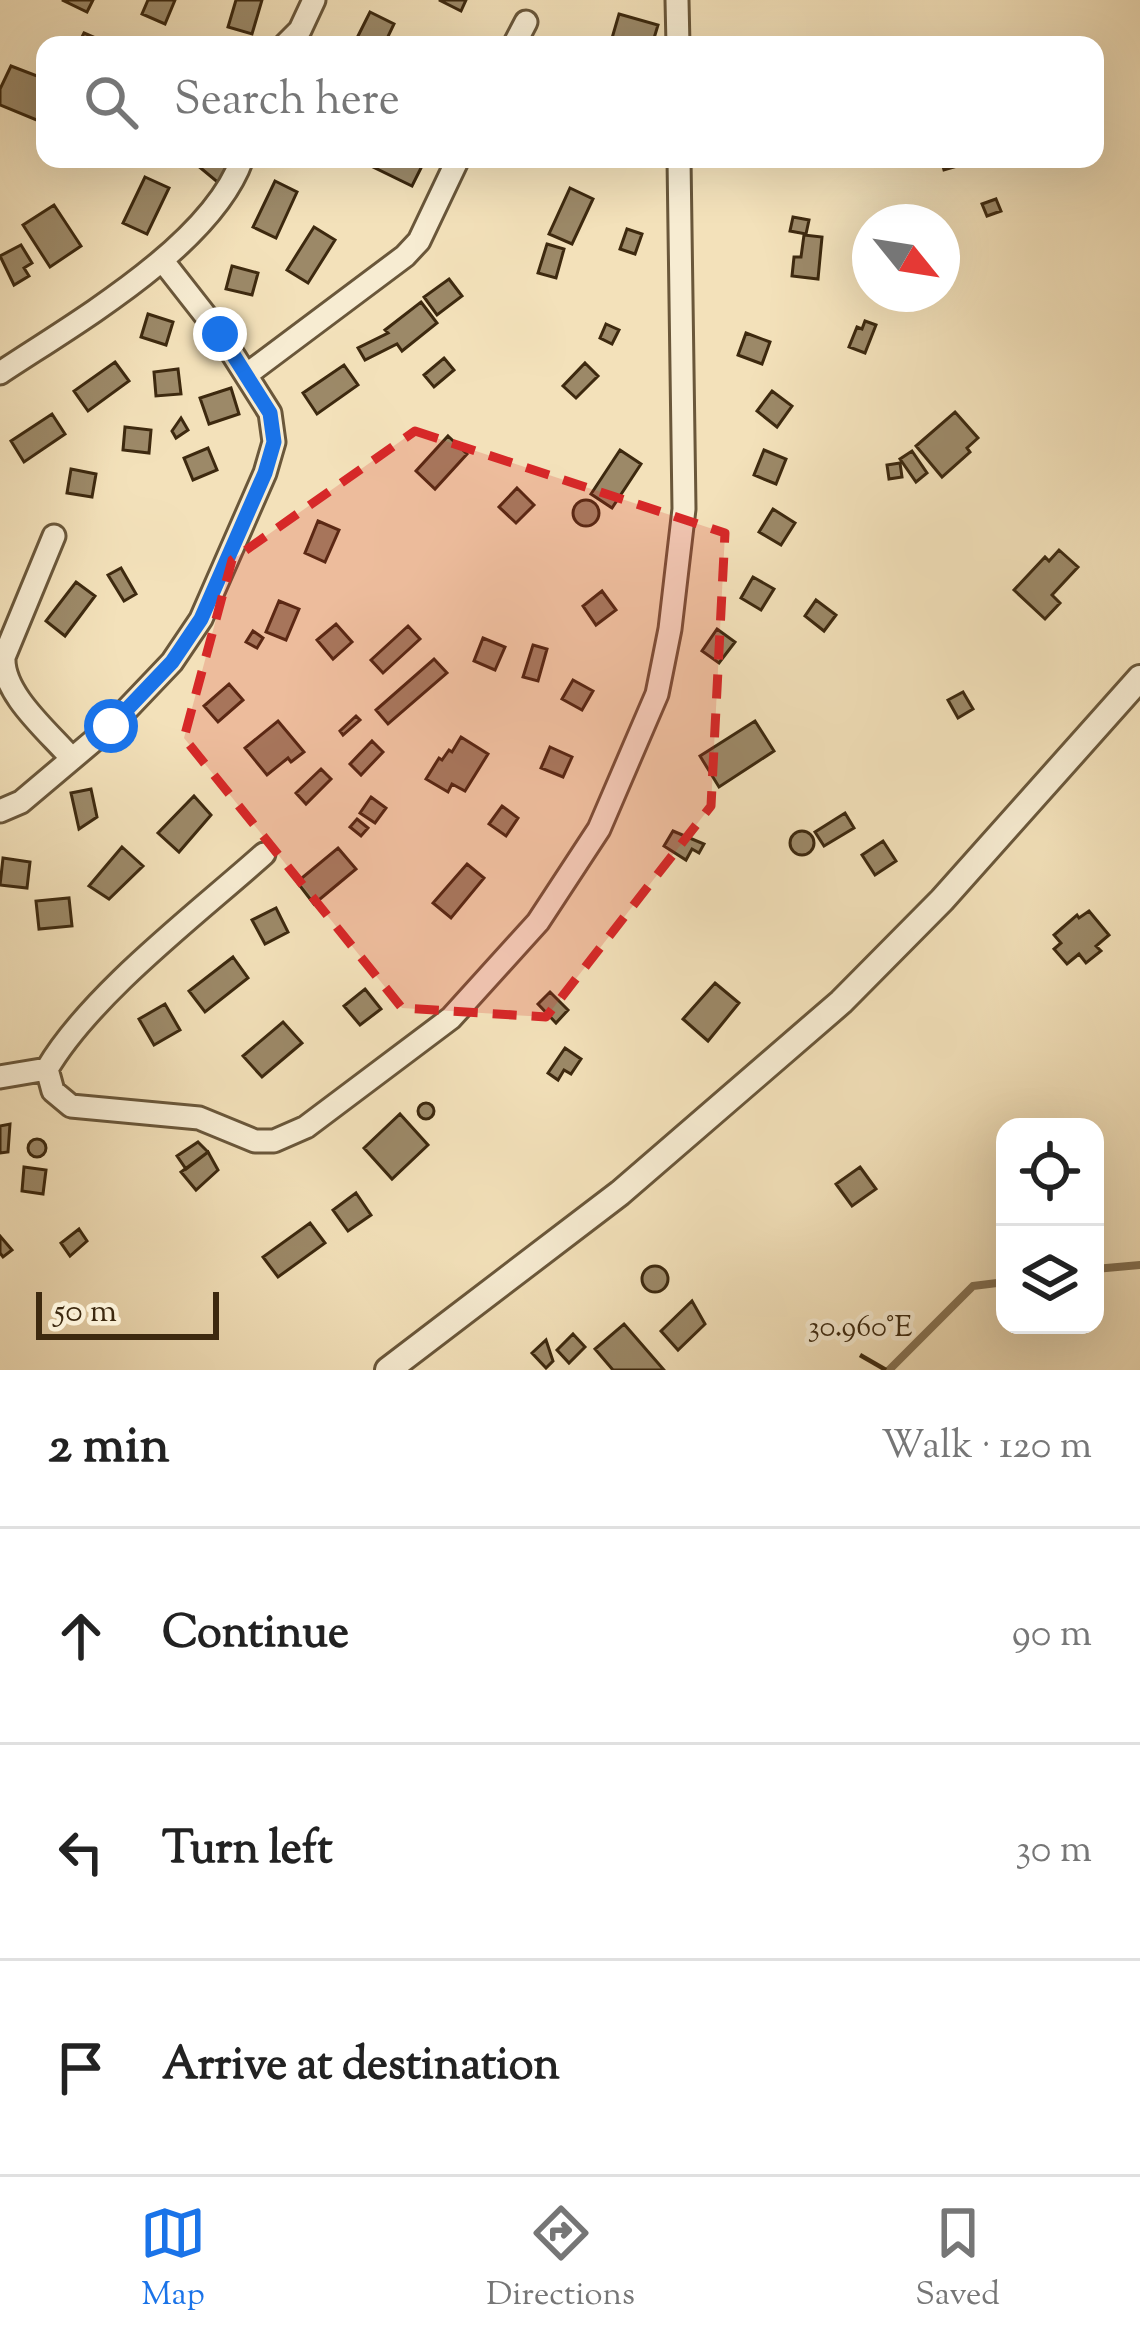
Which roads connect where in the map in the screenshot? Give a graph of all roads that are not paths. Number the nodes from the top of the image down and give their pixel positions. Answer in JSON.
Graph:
{"nodes":[{"id":1,"x":314,"y":0,"type":"edge"},
{"id":2,"x":677,"y":0,"type":"edge"},
{"id":3,"x":526,"y":22,"type":"dead end"},
{"id":4,"x":293,"y":36,"type":"edge"},
{"id":5,"x":519,"y":36,"type":"edge"},
{"id":6,"x":677,"y":36,"type":"edge"},
{"id":7,"x":239,"y":168,"type":"edge"},
{"id":8,"x":454,"y":168,"type":"edge"},
{"id":9,"x":679,"y":168,"type":"edge"},
{"id":10,"x":162,"y":260,"type":"junction"},
{"id":11,"x":0,"y":373,"type":"edge"},
{"id":12,"x":246,"y":375,"type":"junction"},
{"id":13,"x":54,"y":536,"type":"dead end"},
{"id":14,"x":1140,"y":678,"type":"edge"},
{"id":15,"x":72,"y":759,"type":"junction"},
{"id":16,"x":0,"y":811,"type":"edge"},
{"id":17,"x":264,"y":854,"type":"dead end"},
{"id":18,"x":47,"y":1069,"type":"junction"},
{"id":19,"x":0,"y":1077,"type":"edge"},
{"id":20,"x":388,"y":1370,"type":"edge"}],
"edges":[{"from":1,"to":4,"type":"street"},
{"from":2,"to":6,"type":"street"},
{"from":3,"to":5,"type":"street"},
{"from":7,"to":10,"type":"street"},
{"from":8,"to":12,"type":"street"},
{"from":9,"to":18,"type":"street"},
{"from":10,"to":11,"type":"street"},
{"from":10,"to":12,"type":"street"},
{"from":12,"to":15,"type":"street"},
{"from":13,"to":15,"type":"street"},
{"from":14,"to":20,"type":"street"},
{"from":15,"to":16,"type":"street"},
{"from":17,"to":18,"type":"street"},
{"from":18,"to":19,"type":"street"}]}
